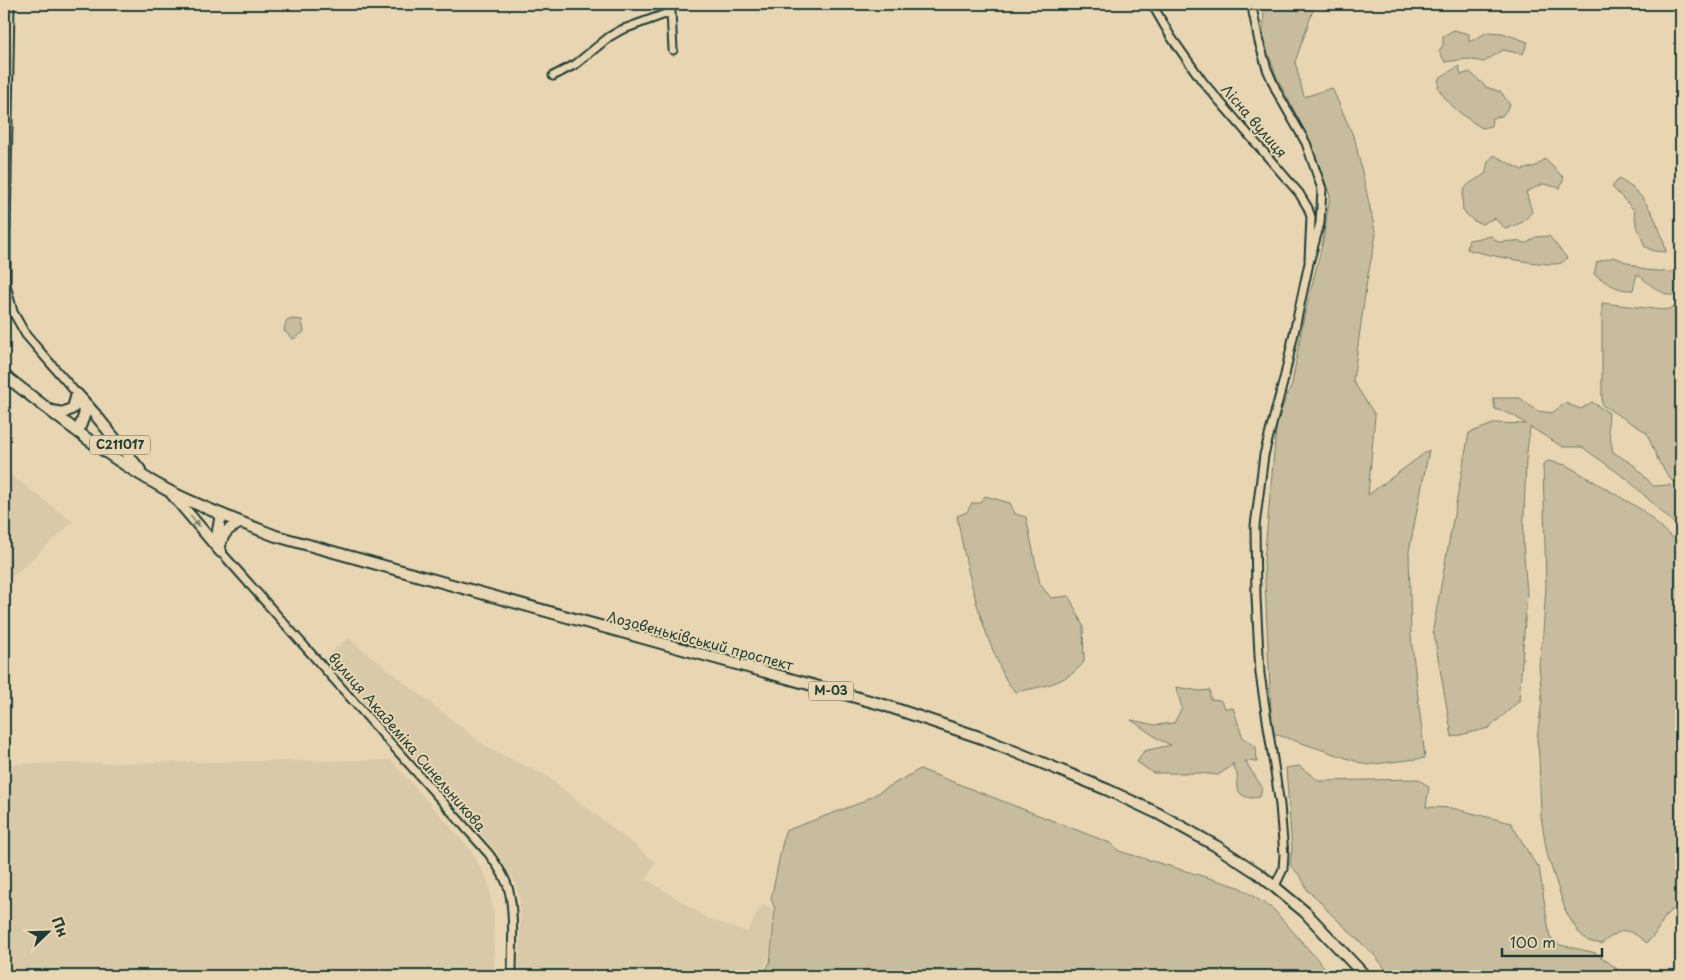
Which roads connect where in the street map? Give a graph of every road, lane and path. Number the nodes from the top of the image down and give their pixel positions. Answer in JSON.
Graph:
{"nodes":[{"id":1,"x":10,"y":4,"type":"edge"},
{"id":2,"x":672,"y":4,"type":"edge"},
{"id":3,"x":1152,"y":4,"type":"edge"},
{"id":4,"x":1252,"y":4,"type":"edge"},
{"id":5,"x":671,"y":12,"type":"junction"},
{"id":6,"x":673,"y":50,"type":"dead end"},
{"id":7,"x":553,"y":76,"type":"dead end"},
{"id":8,"x":1309,"y":263,"type":"junction"},
{"id":9,"x":4,"y":375,"type":"edge"},
{"id":10,"x":77,"y":394,"type":"junction"},
{"id":11,"x":50,"y":411,"type":"junction"},
{"id":12,"x":78,"y":432,"type":"junction"},
{"id":13,"x":146,"y":478,"type":"junction"},
{"id":14,"x":169,"y":491,"type":"junction"},
{"id":15,"x":221,"y":514,"type":"junction"},
{"id":16,"x":240,"y":522,"type":"junction"},
{"id":17,"x":220,"y":552,"type":"junction"},
{"id":18,"x":1275,"y":886,"type":"junction"},
{"id":19,"x":512,"y":976,"type":"edge"},
{"id":20,"x":1365,"y":976,"type":"edge"}],
"edges":[{"from":1,"to":10,"type":"street","number":"С211017"},
{"from":2,"to":5,"type":"street"},
{"from":3,"to":8,"type":"street","name":"Лісна вулиця"},
{"from":4,"to":8,"type":"street"},
{"from":5,"to":6,"type":"street"},
{"from":5,"to":7,"type":"street"},
{"from":8,"to":18,"type":"street"},
{"from":9,"to":11,"type":"highway","name":"Лозовеньківський проспект","number":"М-03"},
{"from":10,"to":11,"type":"highway"},
{"from":10,"to":12,"type":"highway"},
{"from":10,"to":13,"type":"highway","number":"С211017"},
{"from":11,"to":12,"type":"highway","name":"Лозовеньківський проспект","number":"М-03"},
{"from":12,"to":13,"type":"highway","name":"Лозовеньківський проспект","number":"М-03"},
{"from":13,"to":14,"type":"highway","name":"Лозовеньківський проспект","number":"М-03"},
{"from":14,"to":15,"type":"highway","name":"Лозовеньківський проспект","number":"М-03"},
{"from":14,"to":17,"type":"highway","one_way":true},
{"from":15,"to":16,"type":"highway","name":"Лозовеньківський проспект","number":"М-03"},
{"from":15,"to":17,"type":"highway"},
{"from":16,"to":17,"type":"highway"},
{"from":16,"to":18,"type":"highway","name":"Лозовеньківський проспект","number":"М-03"},
{"from":17,"to":19,"type":"street","name":"вулиця Академіка Синельникова"},
{"from":18,"to":20,"type":"highway","name":"Лозовеньківський проспект","number":"М-03"}]}
